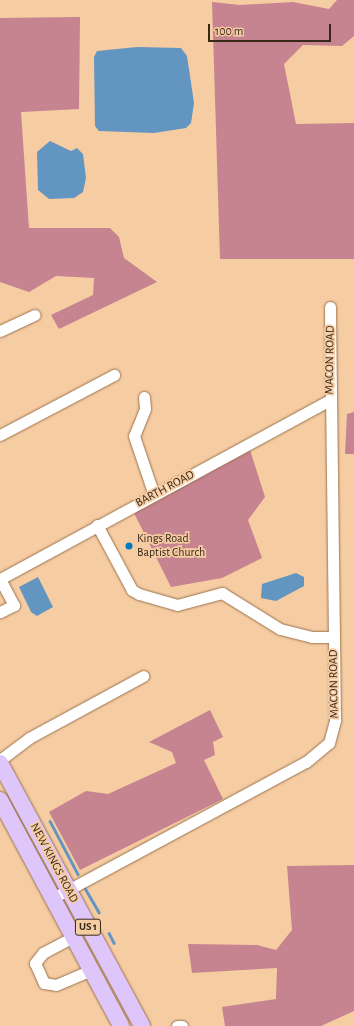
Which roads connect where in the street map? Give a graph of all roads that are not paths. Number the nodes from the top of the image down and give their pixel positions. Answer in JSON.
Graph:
{"nodes":[{"id":1,"x":330,"y":307,"type":"dead end"},
{"id":2,"x":34,"y":314,"type":"dead end"},
{"id":3,"x":0,"y":331,"type":"edge"},
{"id":4,"x":114,"y":375,"type":"dead end"},
{"id":5,"x":144,"y":397,"type":"dead end"},
{"id":6,"x":330,"y":400,"type":"junction"},
{"id":7,"x":0,"y":435,"type":"edge"},
{"id":8,"x":154,"y":495,"type":"junction"},
{"id":9,"x":97,"y":525,"type":"junction"},
{"id":10,"x":0,"y":579,"type":"edge"},
{"id":11,"x":0,"y":612,"type":"edge"},
{"id":12,"x":333,"y":637,"type":"junction"},
{"id":13,"x":143,"y":676,"type":"dead end"},
{"id":14,"x":0,"y":761,"type":"edge"},
{"id":15,"x":0,"y":800,"type":"edge"},
{"id":16,"x":68,"y":890,"type":"junction"},
{"id":17,"x":53,"y":898,"type":"junction"},
{"id":18,"x":73,"y":937,"type":"junction"},
{"id":19,"x":83,"y":954,"type":"junction"},
{"id":20,"x":91,"y":970,"type":"junction"},
{"id":21,"x":121,"y":1026,"type":"edge"},
{"id":22,"x":132,"y":1026,"type":"edge"},
{"id":23,"x":142,"y":1026,"type":"edge"},
{"id":24,"x":177,"y":1026,"type":"edge"},
{"id":25,"x":182,"y":1026,"type":"edge"}],
"edges":[{"from":1,"to":6,"type":"street","name":"MACON ROAD"},
{"from":2,"to":3,"type":"street"},
{"from":4,"to":7,"type":"street"},
{"from":5,"to":8,"type":"street"},
{"from":6,"to":8,"type":"street","name":"BARTH ROAD"},
{"from":6,"to":12,"type":"street","name":"MACON ROAD"},
{"from":8,"to":9,"type":"street","name":"BARTH ROAD"},
{"from":9,"to":10,"type":"street","name":"BARTH ROAD"},
{"from":9,"to":12,"type":"street"},
{"from":10,"to":11,"type":"street"},
{"from":12,"to":16,"type":"street","name":"MACON ROAD"},
{"from":13,"to":14,"type":"street"},
{"from":14,"to":16,"type":"highway","name":"NEW KINGS ROAD","number":"US 1"},
{"from":15,"to":17,"type":"highway","name":"NEW KINGS ROAD","number":"US 1"},
{"from":16,"to":17,"type":"street","name":"MACON ROAD"},
{"from":16,"to":23,"type":"highway","name":"NEW KINGS ROAD","number":"US 1"},
{"from":17,"to":18,"type":"highway","name":"NEW KINGS ROAD","number":"US 1"},
{"from":18,"to":19,"type":"highway","name":"NEW KINGS ROAD","number":"US 1"},
{"from":18,"to":20,"type":"street"},
{"from":19,"to":20,"type":"highway","name":"NEW KINGS ROAD","number":"US 1"},
{"from":19,"to":22,"type":"highway"},
{"from":20,"to":21,"type":"highway","name":"NEW KINGS ROAD","number":"US 1"},
{"from":24,"to":25,"type":"street"}]}
